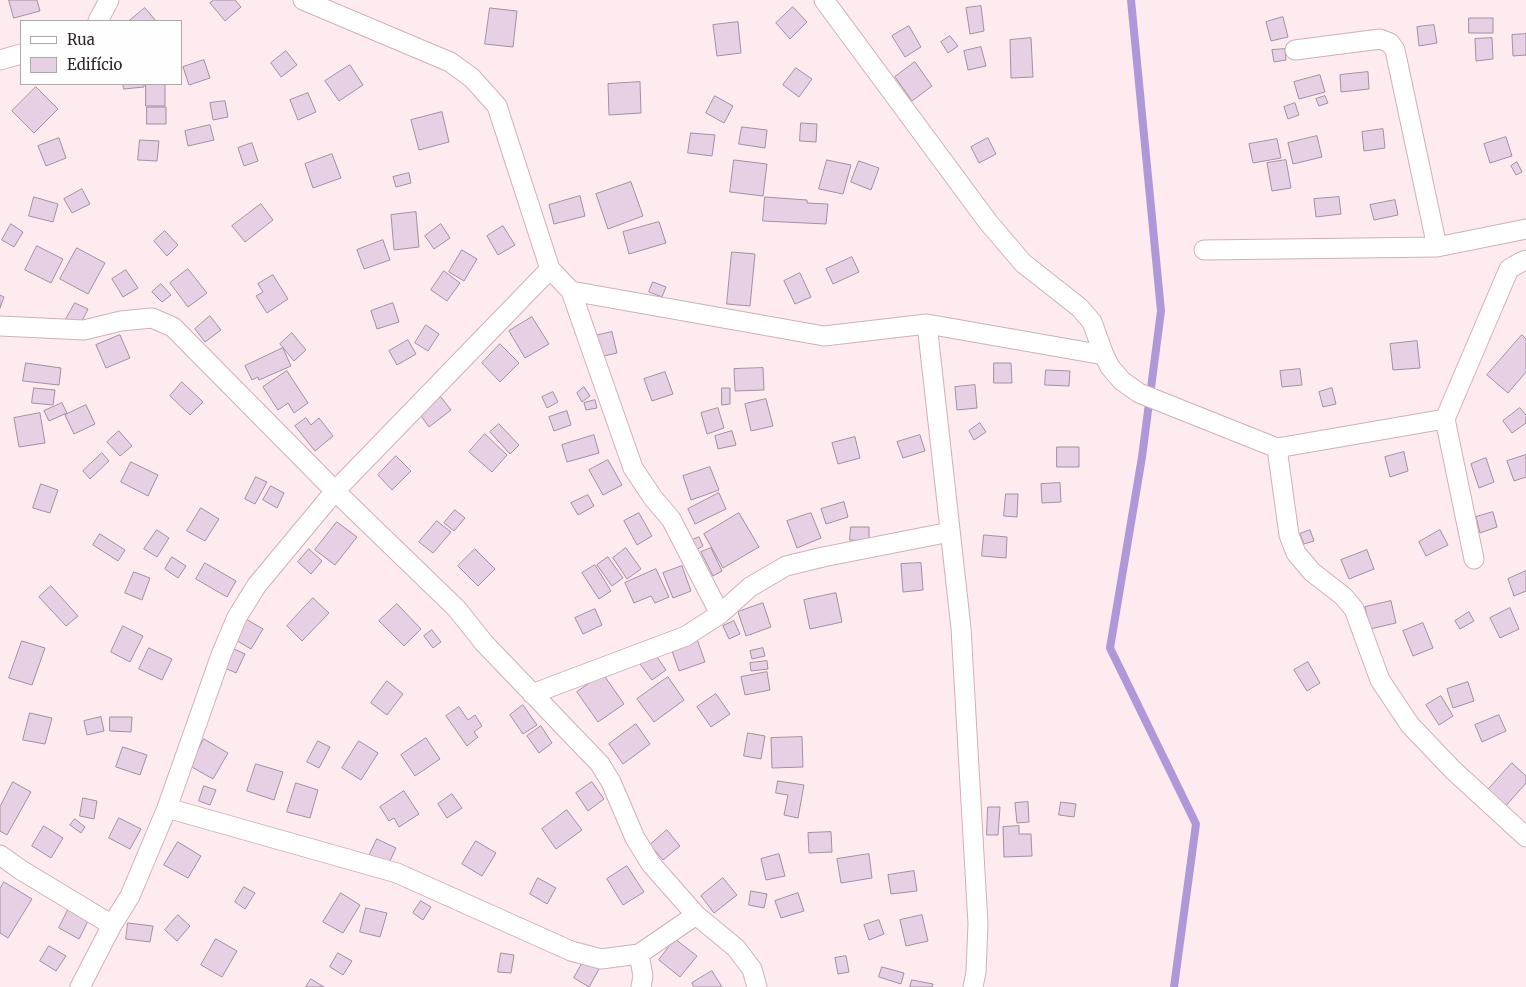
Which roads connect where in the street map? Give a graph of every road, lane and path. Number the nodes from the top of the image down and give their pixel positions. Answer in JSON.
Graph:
{"nodes":[{"id":1,"x":110,"y":0,"type":"edge"},
{"id":2,"x":303,"y":0,"type":"edge"},
{"id":3,"x":824,"y":0,"type":"edge"},
{"id":4,"x":99,"y":20,"type":"edge"},
{"id":5,"x":1295,"y":50,"type":"dead end"},
{"id":6,"x":20,"y":54,"type":"edge"},
{"id":7,"x":0,"y":60,"type":"edge"},
{"id":8,"x":1526,"y":229,"type":"edge"},
{"id":9,"x":1436,"y":247,"type":"junction"},
{"id":10,"x":1204,"y":250,"type":"dead end"},
{"id":11,"x":1526,"y":260,"type":"edge"},
{"id":12,"x":550,"y":269,"type":"junction"},
{"id":13,"x":571,"y":291,"type":"junction"},
{"id":14,"x":927,"y":324,"type":"junction"},
{"id":15,"x":0,"y":326,"type":"edge"},
{"id":16,"x":1104,"y":355,"type":"junction"},
{"id":17,"x":1445,"y":419,"type":"junction"},
{"id":18,"x":1278,"y":448,"type":"junction"},
{"id":19,"x":335,"y":491,"type":"junction"},
{"id":20,"x":950,"y":532,"type":"junction"},
{"id":21,"x":1474,"y":559,"type":"dead end"},
{"id":22,"x":720,"y":614,"type":"junction"},
{"id":23,"x":532,"y":694,"type":"junction"},
{"id":24,"x":167,"y":808,"type":"junction"},
{"id":25,"x":1526,"y":837,"type":"edge"},
{"id":26,"x":0,"y":855,"type":"edge"},
{"id":27,"x":696,"y":916,"type":"junction"},
{"id":28,"x":112,"y":926,"type":"junction"},
{"id":29,"x":640,"y":954,"type":"junction"},
{"id":30,"x":80,"y":987,"type":"edge"},
{"id":31,"x":641,"y":987,"type":"edge"},
{"id":32,"x":757,"y":987,"type":"edge"},
{"id":33,"x":973,"y":987,"type":"edge"}],
"edges":[{"from":1,"to":4,"type":"street"},
{"from":2,"to":12,"type":"street"},
{"from":3,"to":16,"type":"street"},
{"from":5,"to":9,"type":"street"},
{"from":6,"to":7,"type":"street"},
{"from":8,"to":9,"type":"street"},
{"from":9,"to":10,"type":"street"},
{"from":11,"to":17,"type":"street"},
{"from":12,"to":13,"type":"street"},
{"from":12,"to":19,"type":"street"},
{"from":13,"to":14,"type":"street"},
{"from":13,"to":22,"type":"street"},
{"from":14,"to":16,"type":"street"},
{"from":14,"to":20,"type":"street"},
{"from":15,"to":19,"type":"street"},
{"from":16,"to":18,"type":"street"},
{"from":17,"to":18,"type":"street"},
{"from":17,"to":21,"type":"street"},
{"from":18,"to":25,"type":"street"},
{"from":19,"to":23,"type":"street"},
{"from":19,"to":24,"type":"street"},
{"from":20,"to":22,"type":"street"},
{"from":20,"to":33,"type":"street"},
{"from":22,"to":23,"type":"street"},
{"from":23,"to":27,"type":"street"},
{"from":24,"to":28,"type":"street"},
{"from":24,"to":29,"type":"street"},
{"from":26,"to":28,"type":"street"},
{"from":27,"to":29,"type":"street"},
{"from":27,"to":32,"type":"street"},
{"from":28,"to":30,"type":"street"},
{"from":29,"to":31,"type":"street"}]}
